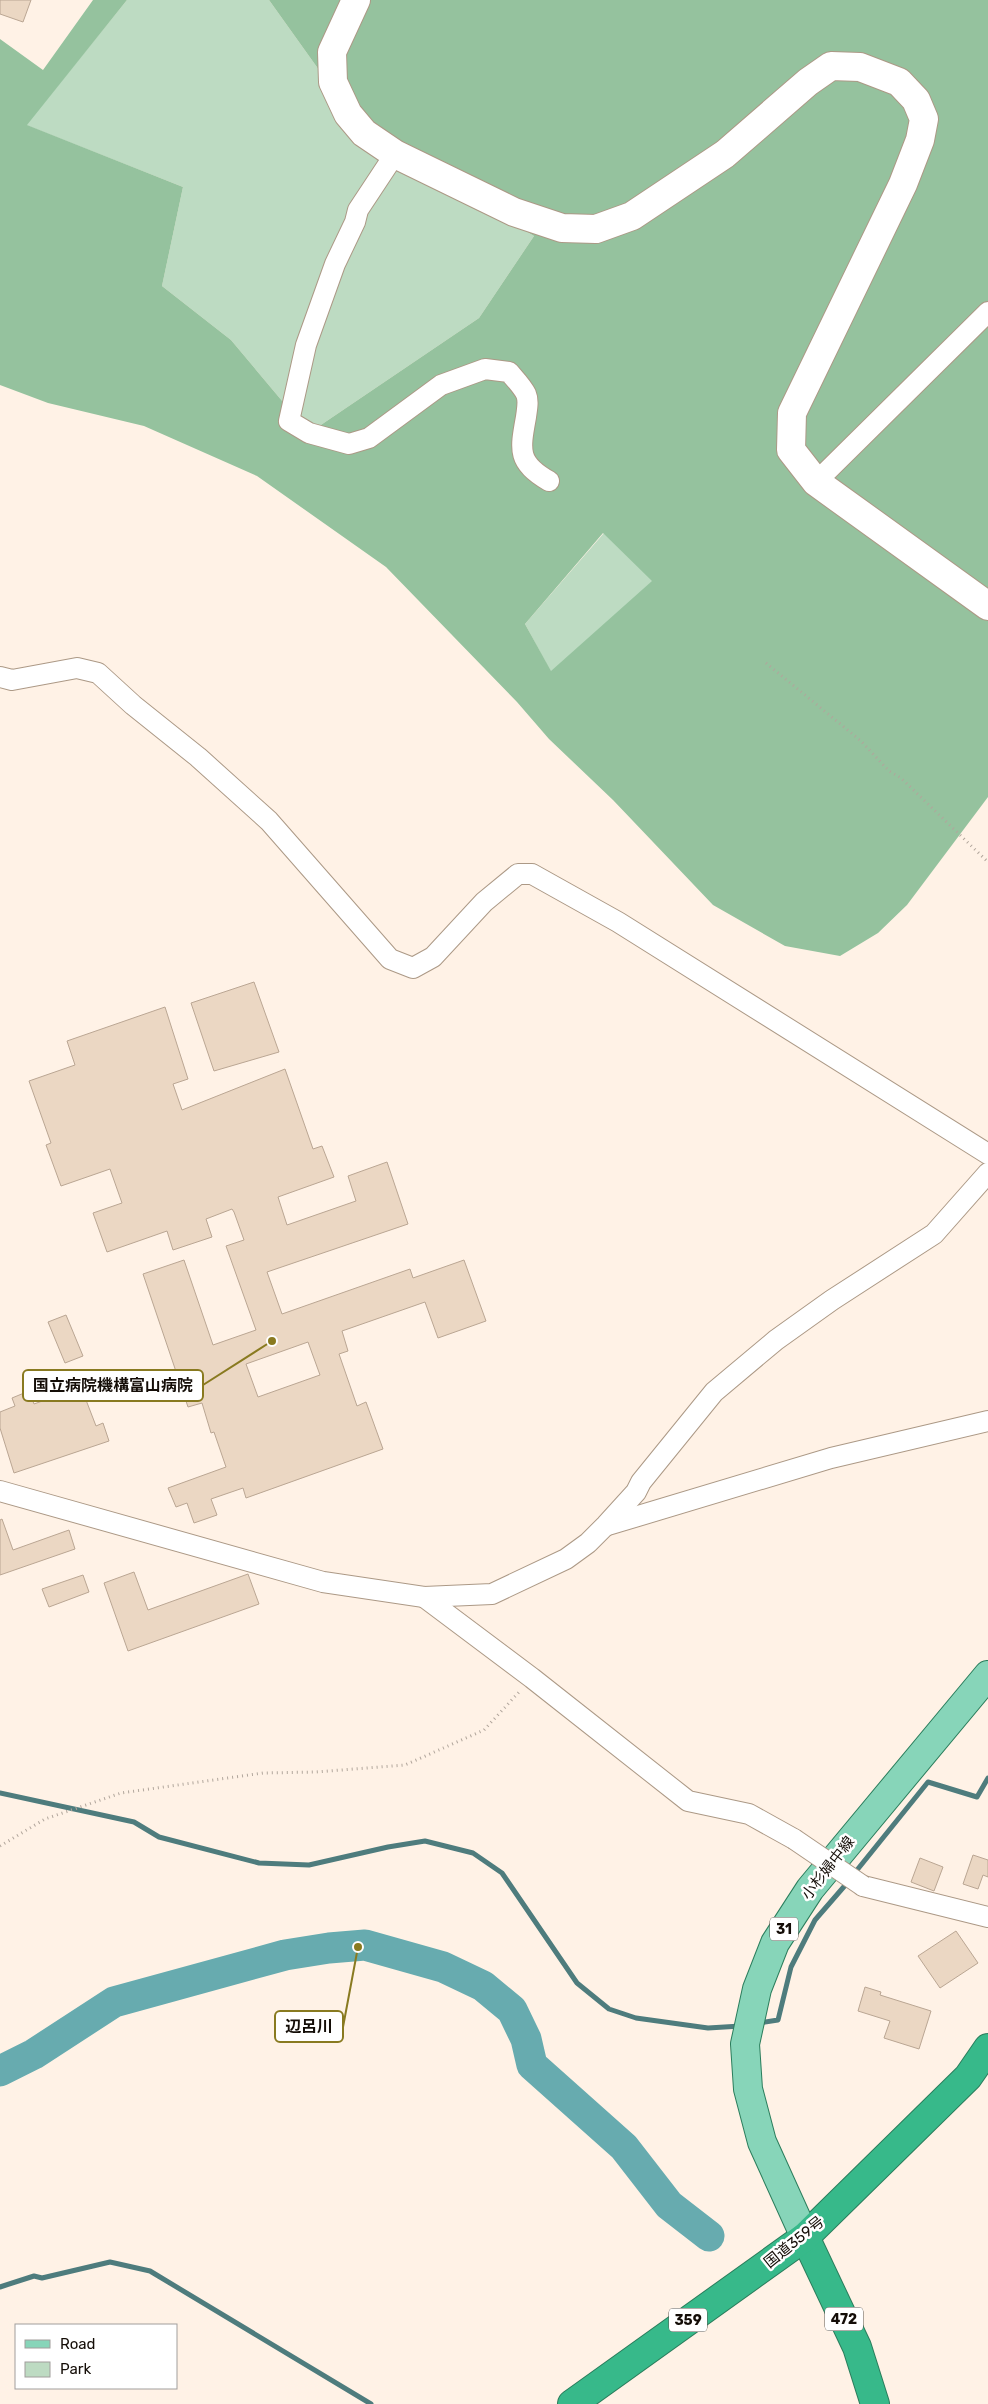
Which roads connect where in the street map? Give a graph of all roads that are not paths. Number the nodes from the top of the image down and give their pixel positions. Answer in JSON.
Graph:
{"nodes":[{"id":1,"x":356,"y":0,"type":"edge"},
{"id":2,"x":395,"y":154,"type":"junction"},
{"id":3,"x":988,"y":312,"type":"edge"},
{"id":4,"x":549,"y":481,"type":"dead end"},
{"id":5,"x":816,"y":482,"type":"junction"},
{"id":6,"x":988,"y":606,"type":"edge"},
{"id":7,"x":0,"y":677,"type":"edge"},
{"id":8,"x":988,"y":1154,"type":"edge"},
{"id":9,"x":988,"y":1173,"type":"edge"},
{"id":10,"x":988,"y":1421,"type":"edge"},
{"id":11,"x":0,"y":1491,"type":"edge"},
{"id":12,"x":606,"y":1526,"type":"junction"},
{"id":13,"x":424,"y":1597,"type":"junction"},
{"id":14,"x":988,"y":1675,"type":"edge"},
{"id":15,"x":988,"y":1917,"type":"edge"},
{"id":16,"x":988,"y":2048,"type":"edge"},
{"id":17,"x":805,"y":2237,"type":"junction"},
{"id":18,"x":572,"y":2404,"type":"edge"},
{"id":19,"x":875,"y":2404,"type":"edge"}],
"edges":[{"from":1,"to":2,"type":"street"},
{"from":2,"to":4,"type":"street"},
{"from":2,"to":5,"type":"street"},
{"from":3,"to":5,"type":"street"},
{"from":5,"to":6,"type":"street"},
{"from":7,"to":8,"type":"street"},
{"from":9,"to":12,"type":"street"},
{"from":10,"to":12,"type":"street"},
{"from":11,"to":13,"type":"street"},
{"from":12,"to":13,"type":"street"},
{"from":13,"to":15,"type":"street","bridge":true},
{"from":14,"to":17,"type":"main road","name":"小杉婦中線","number":"31"},
{"from":16,"to":17,"type":"highway","name":"国道359号","number":"359"},
{"from":17,"to":18,"type":"highway","name":"国道359号","number":"359"},
{"from":17,"to":19,"type":"highway","number":"472"}]}
